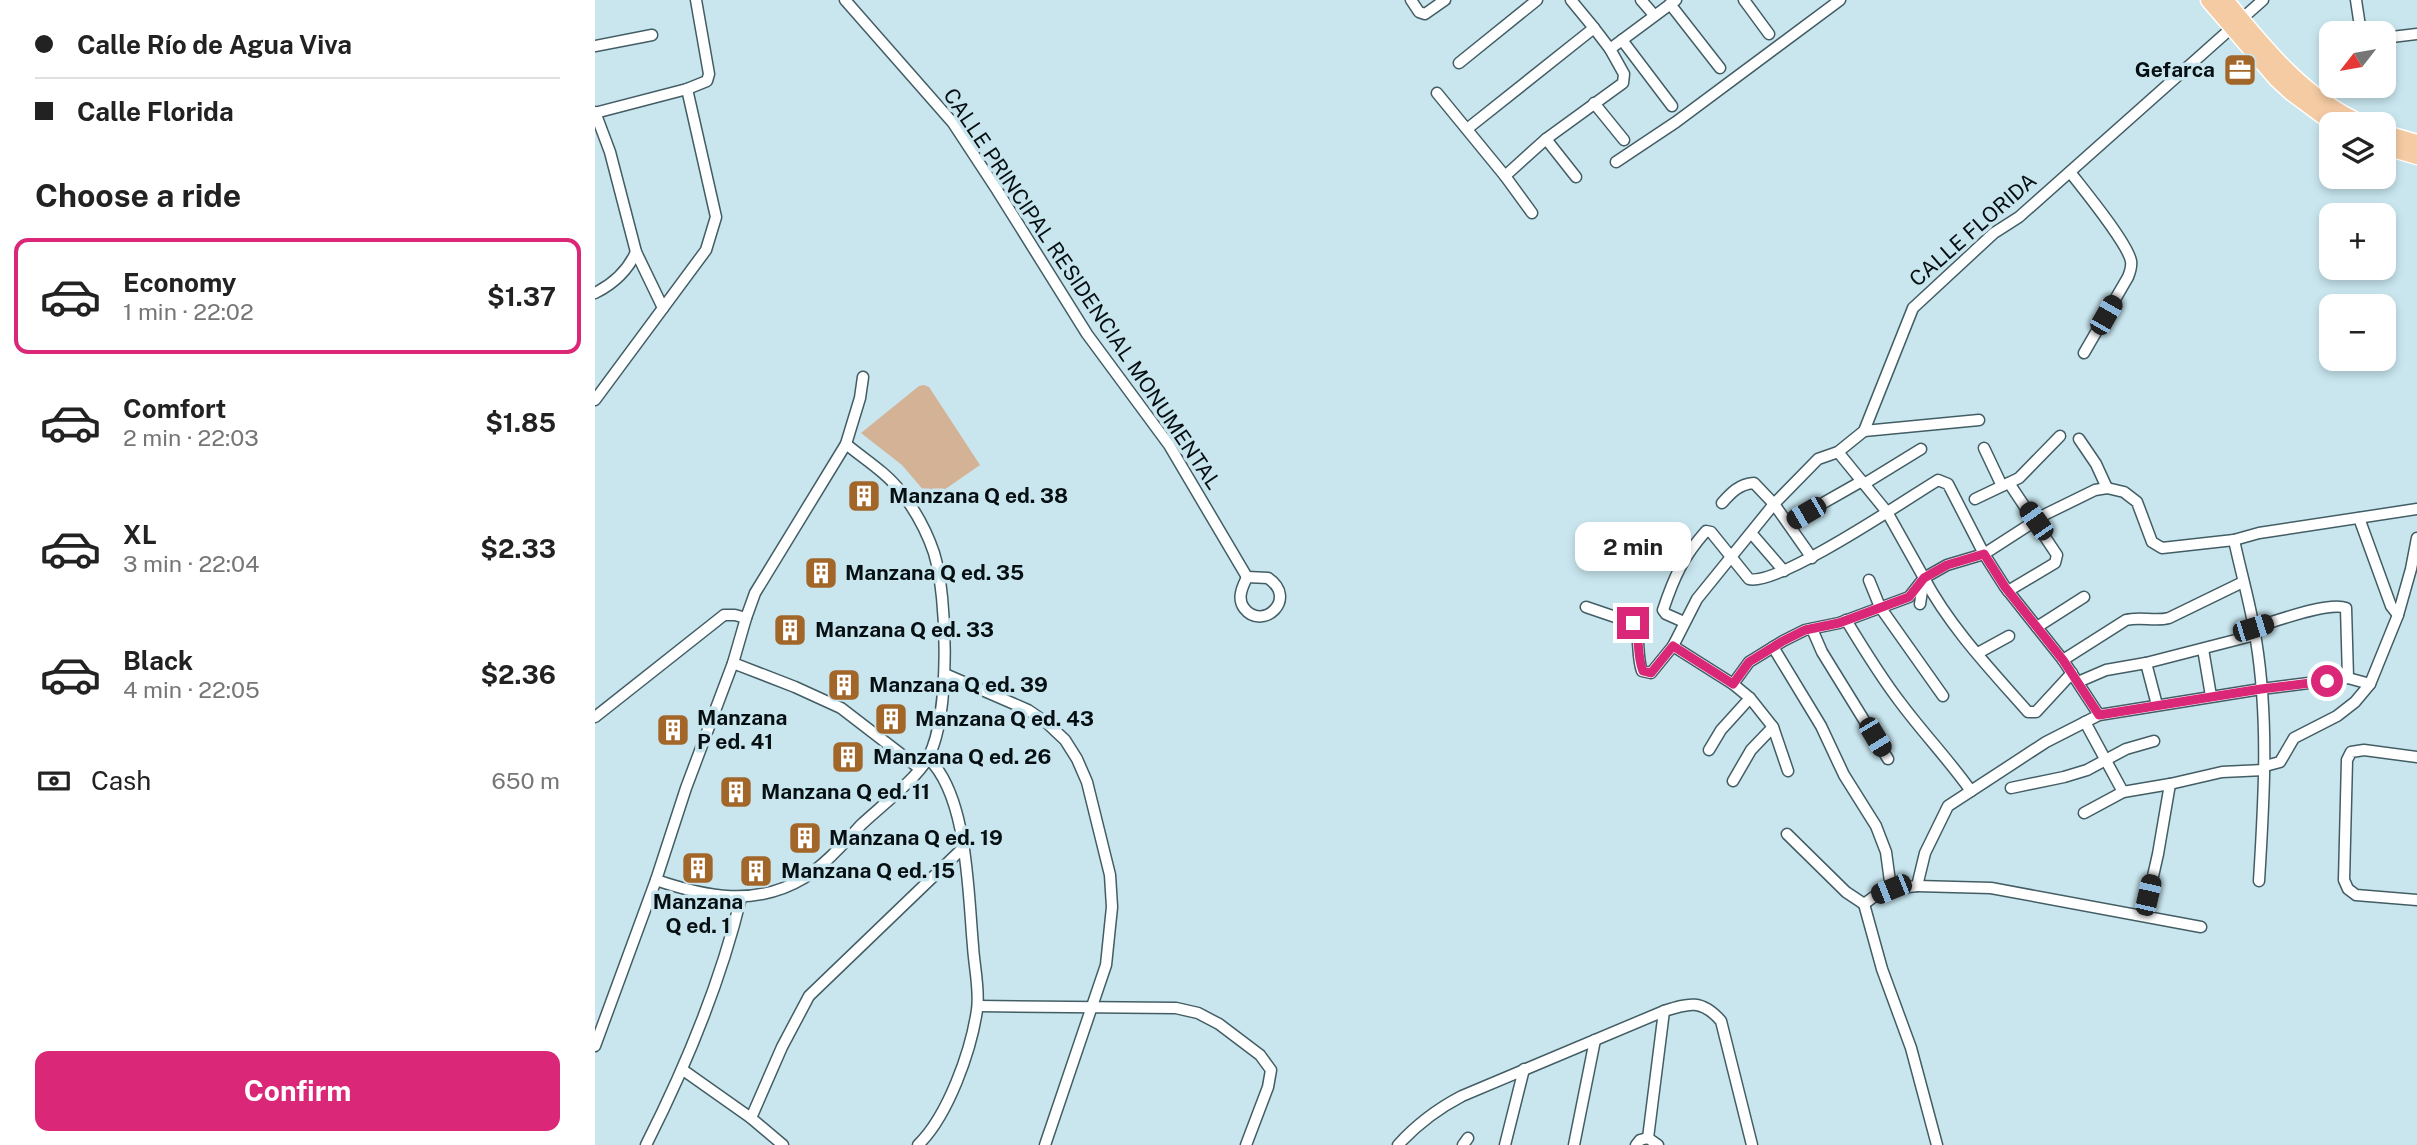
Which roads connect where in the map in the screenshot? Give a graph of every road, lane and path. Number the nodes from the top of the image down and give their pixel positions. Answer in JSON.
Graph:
{"nodes":[{"id":1,"x":696,"y":0,"type":"edge"},
{"id":2,"x":845,"y":0,"type":"edge"},
{"id":3,"x":1411,"y":0,"type":"edge"},
{"id":4,"x":1445,"y":0,"type":"edge"},
{"id":5,"x":1537,"y":0,"type":"edge"},
{"id":6,"x":1571,"y":0,"type":"edge"},
{"id":7,"x":1641,"y":0,"type":"edge"},
{"id":8,"x":1744,"y":0,"type":"edge"},
{"id":9,"x":1840,"y":0,"type":"edge"},
{"id":10,"x":2209,"y":0,"type":"edge"},
{"id":11,"x":2263,"y":0,"type":"edge"},
{"id":12,"x":2356,"y":0,"type":"edge"},
{"id":13,"x":1673,"y":2,"type":"edge"},
{"id":14,"x":2232,"y":10,"type":"edge"},
{"id":15,"x":1654,"y":15,"type":"junction"},
{"id":16,"x":2359,"y":21,"type":"edge"},
{"id":17,"x":1594,"y":28,"type":"junction"},
{"id":18,"x":1769,"y":34,"type":"dead end"},
{"id":19,"x":2417,"y":34,"type":"edge"},
{"id":20,"x":652,"y":35,"type":"dead end"},
{"id":21,"x":2396,"y":36,"type":"edge"},
{"id":22,"x":1622,"y":40,"type":"junction"},
{"id":23,"x":595,"y":46,"type":"edge"},
{"id":24,"x":1610,"y":49,"type":"junction"},
{"id":25,"x":1459,"y":63,"type":"dead end"},
{"id":26,"x":1720,"y":68,"type":"dead end"},
{"id":27,"x":687,"y":89,"type":"junction"},
{"id":28,"x":1437,"y":93,"type":"dead end"},
{"id":29,"x":1594,"y":103,"type":"junction"},
{"id":30,"x":1672,"y":106,"type":"dead end"},
{"id":31,"x":2320,"y":112,"type":"edge"},
{"id":32,"x":2337,"y":112,"type":"edge"},
{"id":33,"x":595,"y":113,"type":"edge"},
{"id":34,"x":1467,"y":129,"type":"junction"},
{"id":35,"x":2396,"y":137,"type":"edge"},
{"id":36,"x":1546,"y":139,"type":"junction"},
{"id":37,"x":1624,"y":139,"type":"dead end"},
{"id":38,"x":2417,"y":144,"type":"edge"},
{"id":39,"x":2396,"y":150,"type":"edge"},
{"id":40,"x":2417,"y":156,"type":"edge"},
{"id":41,"x":1616,"y":162,"type":"dead end"},
{"id":42,"x":2070,"y":172,"type":"junction"},
{"id":43,"x":1504,"y":176,"type":"junction"},
{"id":44,"x":1576,"y":177,"type":"dead end"},
{"id":45,"x":1532,"y":213,"type":"dead end"},
{"id":46,"x":636,"y":252,"type":"junction"},
{"id":47,"x":595,"y":293,"type":"edge"},
{"id":48,"x":663,"y":308,"type":"junction"},
{"id":49,"x":2084,"y":353,"type":"dead end"},
{"id":50,"x":863,"y":377,"type":"dead end"},
{"id":51,"x":595,"y":400,"type":"edge"},
{"id":52,"x":1979,"y":420,"type":"dead end"},
{"id":53,"x":1864,"y":431,"type":"junction"},
{"id":54,"x":2060,"y":436,"type":"dead end"},
{"id":55,"x":2079,"y":439,"type":"dead end"},
{"id":56,"x":846,"y":444,"type":"junction"},
{"id":57,"x":1984,"y":448,"type":"dead end"},
{"id":58,"x":1921,"y":449,"type":"dead end"},
{"id":59,"x":1839,"y":452,"type":"junction"},
{"id":60,"x":1863,"y":482,"type":"junction"},
{"id":61,"x":2006,"y":484,"type":"junction"},
{"id":62,"x":2107,"y":488,"type":"junction"},
{"id":63,"x":1975,"y":499,"type":"dead end"},
{"id":64,"x":1722,"y":503,"type":"dead end"},
{"id":65,"x":1774,"y":504,"type":"junction"},
{"id":66,"x":2417,"y":509,"type":"edge"},
{"id":67,"x":1887,"y":512,"type":"junction"},
{"id":68,"x":2359,"y":518,"type":"junction"},
{"id":69,"x":2036,"y":521,"type":"junction"},
{"id":70,"x":1788,"y":523,"type":"junction"},
{"id":71,"x":1752,"y":534,"type":"junction"},
{"id":72,"x":2417,"y":538,"type":"edge"},
{"id":73,"x":2234,"y":540,"type":"junction"},
{"id":74,"x":1984,"y":554,"type":"junction"},
{"id":75,"x":1731,"y":556,"type":"junction"},
{"id":76,"x":1812,"y":558,"type":"junction"},
{"id":77,"x":1784,"y":571,"type":"junction"},
{"id":78,"x":1247,"y":577,"type":"junction"},
{"id":79,"x":1924,"y":578,"type":"junction"},
{"id":80,"x":1869,"y":580,"type":"dead end"},
{"id":81,"x":2243,"y":582,"type":"junction"},
{"id":82,"x":2008,"y":591,"type":"junction"},
{"id":83,"x":2084,"y":597,"type":"dead end"},
{"id":84,"x":1920,"y":604,"type":"dead end"},
{"id":85,"x":1586,"y":607,"type":"dead end"},
{"id":86,"x":1879,"y":607,"type":"junction"},
{"id":87,"x":2398,"y":615,"type":"junction"},
{"id":88,"x":745,"y":618,"type":"junction"},
{"id":89,"x":1846,"y":620,"type":"junction"},
{"id":90,"x":1684,"y":622,"type":"junction"},
{"id":91,"x":2037,"y":627,"type":"junction"},
{"id":92,"x":1812,"y":629,"type":"junction"},
{"id":93,"x":2254,"y":631,"type":"junction"},
{"id":94,"x":2009,"y":636,"type":"dead end"},
{"id":95,"x":1673,"y":646,"type":"junction"},
{"id":96,"x":1773,"y":647,"type":"junction"},
{"id":97,"x":2203,"y":649,"type":"junction"},
{"id":98,"x":1978,"y":653,"type":"junction"},
{"id":99,"x":2063,"y":660,"type":"junction"},
{"id":100,"x":733,"y":663,"type":"junction"},
{"id":101,"x":2146,"y":663,"type":"junction"},
{"id":102,"x":945,"y":674,"type":"junction"},
{"id":103,"x":2075,"y":678,"type":"junction"},
{"id":104,"x":2349,"y":678,"type":"junction"},
{"id":105,"x":1733,"y":684,"type":"junction"},
{"id":106,"x":2370,"y":684,"type":"junction"},
{"id":107,"x":2261,"y":689,"type":"junction"},
{"id":108,"x":1943,"y":696,"type":"dead end"},
{"id":109,"x":2211,"y":696,"type":"junction"},
{"id":110,"x":1749,"y":698,"type":"junction"},
{"id":111,"x":2157,"y":705,"type":"junction"},
{"id":112,"x":2099,"y":715,"type":"junction"},
{"id":113,"x":595,"y":717,"type":"edge"},
{"id":114,"x":2085,"y":722,"type":"junction"},
{"id":115,"x":1773,"y":727,"type":"junction"},
{"id":116,"x":2154,"y":741,"type":"dead end"},
{"id":117,"x":1709,"y":750,"type":"dead end"},
{"id":118,"x":2417,"y":757,"type":"edge"},
{"id":119,"x":928,"y":758,"type":"junction"},
{"id":120,"x":1888,"y":759,"type":"dead end"},
{"id":121,"x":2105,"y":759,"type":"junction"},
{"id":122,"x":919,"y":768,"type":"junction"},
{"id":123,"x":2265,"y":768,"type":"junction"},
{"id":124,"x":1788,"y":771,"type":"dead end"},
{"id":125,"x":1733,"y":781,"type":"dead end"},
{"id":126,"x":2170,"y":784,"type":"junction"},
{"id":127,"x":2011,"y":788,"type":"dead end"},
{"id":128,"x":1971,"y":791,"type":"junction"},
{"id":129,"x":2123,"y":792,"type":"junction"},
{"id":130,"x":2084,"y":813,"type":"dead end"},
{"id":131,"x":1787,"y":834,"type":"dead end"},
{"id":132,"x":964,"y":847,"type":"junction"},
{"id":133,"x":656,"y":880,"type":"junction"},
{"id":134,"x":2259,"y":881,"type":"dead end"},
{"id":135,"x":1916,"y":886,"type":"junction"},
{"id":136,"x":1891,"y":889,"type":"junction"},
{"id":137,"x":741,"y":898,"type":"junction"},
{"id":138,"x":2417,"y":900,"type":"edge"},
{"id":139,"x":1864,"y":904,"type":"junction"},
{"id":140,"x":2144,"y":916,"type":"junction"},
{"id":141,"x":2201,"y":927,"type":"dead end"},
{"id":142,"x":978,"y":1006,"type":"junction"},
{"id":143,"x":1093,"y":1006,"type":"junction"},
{"id":144,"x":1664,"y":1011,"type":"junction"},
{"id":145,"x":1595,"y":1040,"type":"junction"},
{"id":146,"x":595,"y":1046,"type":"edge"},
{"id":147,"x":1524,"y":1069,"type":"junction"},
{"id":148,"x":683,"y":1070,"type":"junction"},
{"id":149,"x":751,"y":1118,"type":"junction"},
{"id":150,"x":1648,"y":1138,"type":"junction"},
{"id":151,"x":646,"y":1145,"type":"edge"},
{"id":152,"x":783,"y":1145,"type":"edge"},
{"id":153,"x":918,"y":1145,"type":"edge"},
{"id":154,"x":1045,"y":1145,"type":"edge"},
{"id":155,"x":1246,"y":1145,"type":"edge"},
{"id":156,"x":1398,"y":1145,"type":"edge"},
{"id":157,"x":1505,"y":1145,"type":"edge"},
{"id":158,"x":1574,"y":1145,"type":"edge"},
{"id":159,"x":1636,"y":1145,"type":"edge"},
{"id":160,"x":1658,"y":1145,"type":"edge"},
{"id":161,"x":1752,"y":1145,"type":"edge"},
{"id":162,"x":1937,"y":1145,"type":"edge"}],
"edges":[{"from":1,"to":27,"type":"street"},
{"from":2,"to":78,"type":"street","name":"CALLE PRINCIPAL RESIDENCIAL MONUMENTAL"},
{"from":3,"to":4,"type":"street"},
{"from":5,"to":25,"type":"street"},
{"from":6,"to":17,"type":"street"},
{"from":7,"to":15,"type":"street"},
{"from":8,"to":18,"type":"street"},
{"from":9,"to":41,"type":"street"},
{"from":10,"to":14,"type":"main road"},
{"from":11,"to":14,"type":"street","name":"CALLE FLORIDA"},
{"from":12,"to":16,"type":"street"},
{"from":13,"to":15,"type":"street"},
{"from":13,"to":26,"type":"street"},
{"from":14,"to":31,"type":"main road"},
{"from":14,"to":32,"type":"main road"},
{"from":14,"to":42,"type":"street","name":"CALLE FLORIDA"},
{"from":15,"to":22,"type":"street"},
{"from":17,"to":24,"type":"street"},
{"from":17,"to":34,"type":"street"},
{"from":19,"to":21,"type":"street"},
{"from":20,"to":23,"type":"street"},
{"from":22,"to":24,"type":"street"},
{"from":22,"to":30,"type":"street"},
{"from":24,"to":29,"type":"street"},
{"from":27,"to":33,"type":"street"},
{"from":27,"to":48,"type":"street"},
{"from":28,"to":34,"type":"street"},
{"from":29,"to":36,"type":"street"},
{"from":29,"to":37,"type":"street"},
{"from":33,"to":46,"type":"street"},
{"from":34,"to":43,"type":"street"},
{"from":35,"to":38,"type":"main road"},
{"from":36,"to":43,"type":"street"},
{"from":36,"to":44,"type":"street"},
{"from":39,"to":40,"type":"main road"},
{"from":42,"to":49,"type":"street"},
{"from":42,"to":53,"type":"street","name":"CALLE FLORIDA"},
{"from":43,"to":45,"type":"street"},
{"from":46,"to":47,"type":"street"},
{"from":46,"to":48,"type":"street"},
{"from":48,"to":51,"type":"street"},
{"from":50,"to":56,"type":"street"},
{"from":52,"to":53,"type":"street"},
{"from":53,"to":59,"type":"street","name":"CALLE FLORIDA"},
{"from":54,"to":61,"type":"street"},
{"from":55,"to":62,"type":"street"},
{"from":56,"to":88,"type":"street"},
{"from":56,"to":102,"type":"street"},
{"from":57,"to":61,"type":"street"},
{"from":58,"to":60,"type":"street"},
{"from":59,"to":60,"type":"street"},
{"from":59,"to":65,"type":"street","name":"CALLE FLORIDA"},
{"from":60,"to":67,"type":"street"},
{"from":60,"to":70,"type":"street"},
{"from":61,"to":63,"type":"street"},
{"from":61,"to":69,"type":"street"},
{"from":62,"to":69,"type":"street"},
{"from":62,"to":73,"type":"street"},
{"from":64,"to":65,"type":"street"},
{"from":65,"to":70,"type":"street"},
{"from":65,"to":71,"type":"street","name":"CALLE FLORIDA"},
{"from":66,"to":68,"type":"street"},
{"from":67,"to":74,"type":"street"},
{"from":67,"to":76,"type":"street"},
{"from":67,"to":79,"type":"street"},
{"from":68,"to":73,"type":"street"},
{"from":68,"to":87,"type":"street"},
{"from":69,"to":74,"type":"street"},
{"from":69,"to":82,"type":"street"},
{"from":70,"to":76,"type":"street"},
{"from":71,"to":75,"type":"street","name":"CALLE FLORIDA"},
{"from":71,"to":77,"type":"street"},
{"from":72,"to":87,"type":"street"},
{"from":73,"to":81,"type":"street"},
{"from":74,"to":79,"type":"street"},
{"from":74,"to":82,"type":"street"},
{"from":75,"to":77,"type":"street"},
{"from":75,"to":90,"type":"street","name":"CALLE FLORIDA"},
{"from":75,"to":90,"type":"street"},
{"from":76,"to":77,"type":"street"},
{"from":78,"to":78,"type":"street"},
{"from":79,"to":84,"type":"street"},
{"from":79,"to":86,"type":"street"},
{"from":79,"to":98,"type":"street"},
{"from":80,"to":86,"type":"street"},
{"from":81,"to":93,"type":"street"},
{"from":81,"to":99,"type":"street"},
{"from":82,"to":91,"type":"street"},
{"from":83,"to":91,"type":"street"},
{"from":85,"to":95,"type":"street","name":"CALLE FLORIDA"},
{"from":86,"to":89,"type":"street"},
{"from":86,"to":108,"type":"street"},
{"from":87,"to":106,"type":"street"},
{"from":88,"to":100,"type":"street"},
{"from":88,"to":113,"type":"street"},
{"from":89,"to":92,"type":"street"},
{"from":89,"to":128,"type":"street"},
{"from":90,"to":95,"type":"street","name":"CALLE FLORIDA"},
{"from":91,"to":99,"type":"street"},
{"from":92,"to":96,"type":"street"},
{"from":92,"to":120,"type":"street"},
{"from":93,"to":97,"type":"street"},
{"from":93,"to":104,"type":"street"},
{"from":93,"to":107,"type":"street"},
{"from":94,"to":98,"type":"street"},
{"from":95,"to":105,"type":"street"},
{"from":96,"to":105,"type":"street"},
{"from":96,"to":136,"type":"street"},
{"from":97,"to":101,"type":"street"},
{"from":97,"to":109,"type":"street"},
{"from":98,"to":103,"type":"street"},
{"from":99,"to":103,"type":"street"},
{"from":100,"to":122,"type":"street"},
{"from":100,"to":133,"type":"street"},
{"from":101,"to":103,"type":"street"},
{"from":101,"to":111,"type":"street"},
{"from":102,"to":119,"type":"street"},
{"from":102,"to":143,"type":"street"},
{"from":103,"to":112,"type":"street"},
{"from":104,"to":106,"type":"street"},
{"from":104,"to":107,"type":"street"},
{"from":105,"to":110,"type":"street"},
{"from":106,"to":123,"type":"street"},
{"from":107,"to":109,"type":"street"},
{"from":107,"to":123,"type":"street"},
{"from":109,"to":111,"type":"street"},
{"from":110,"to":115,"type":"street"},
{"from":110,"to":117,"type":"street"},
{"from":111,"to":112,"type":"street"},
{"from":112,"to":114,"type":"street"},
{"from":114,"to":121,"type":"street"},
{"from":114,"to":128,"type":"street"},
{"from":115,"to":124,"type":"street"},
{"from":115,"to":125,"type":"street"},
{"from":116,"to":121,"type":"street"},
{"from":118,"to":138,"type":"street"},
{"from":119,"to":122,"type":"street"},
{"from":119,"to":132,"type":"street"},
{"from":121,"to":127,"type":"street"},
{"from":121,"to":129,"type":"street"},
{"from":122,"to":137,"type":"street"},
{"from":123,"to":126,"type":"street"},
{"from":123,"to":134,"type":"street"},
{"from":126,"to":129,"type":"street"},
{"from":126,"to":140,"type":"street"},
{"from":128,"to":135,"type":"street"},
{"from":129,"to":130,"type":"street"},
{"from":131,"to":139,"type":"street"},
{"from":132,"to":142,"type":"street"},
{"from":132,"to":149,"type":"street"},
{"from":133,"to":137,"type":"street"},
{"from":133,"to":146,"type":"street"},
{"from":135,"to":136,"type":"street"},
{"from":135,"to":140,"type":"street"},
{"from":136,"to":139,"type":"street"},
{"from":137,"to":148,"type":"street"},
{"from":139,"to":162,"type":"street"},
{"from":140,"to":141,"type":"street"},
{"from":142,"to":143,"type":"street"},
{"from":142,"to":153,"type":"street"},
{"from":143,"to":154,"type":"street"},
{"from":143,"to":155,"type":"street"},
{"from":144,"to":145,"type":"street"},
{"from":144,"to":150,"type":"street"},
{"from":144,"to":161,"type":"street"},
{"from":145,"to":147,"type":"street"},
{"from":145,"to":158,"type":"street"},
{"from":147,"to":156,"type":"street"},
{"from":147,"to":157,"type":"street"},
{"from":148,"to":149,"type":"street"},
{"from":148,"to":151,"type":"street"},
{"from":149,"to":152,"type":"street"},
{"from":150,"to":159,"type":"street"},
{"from":150,"to":160,"type":"street"}]}
